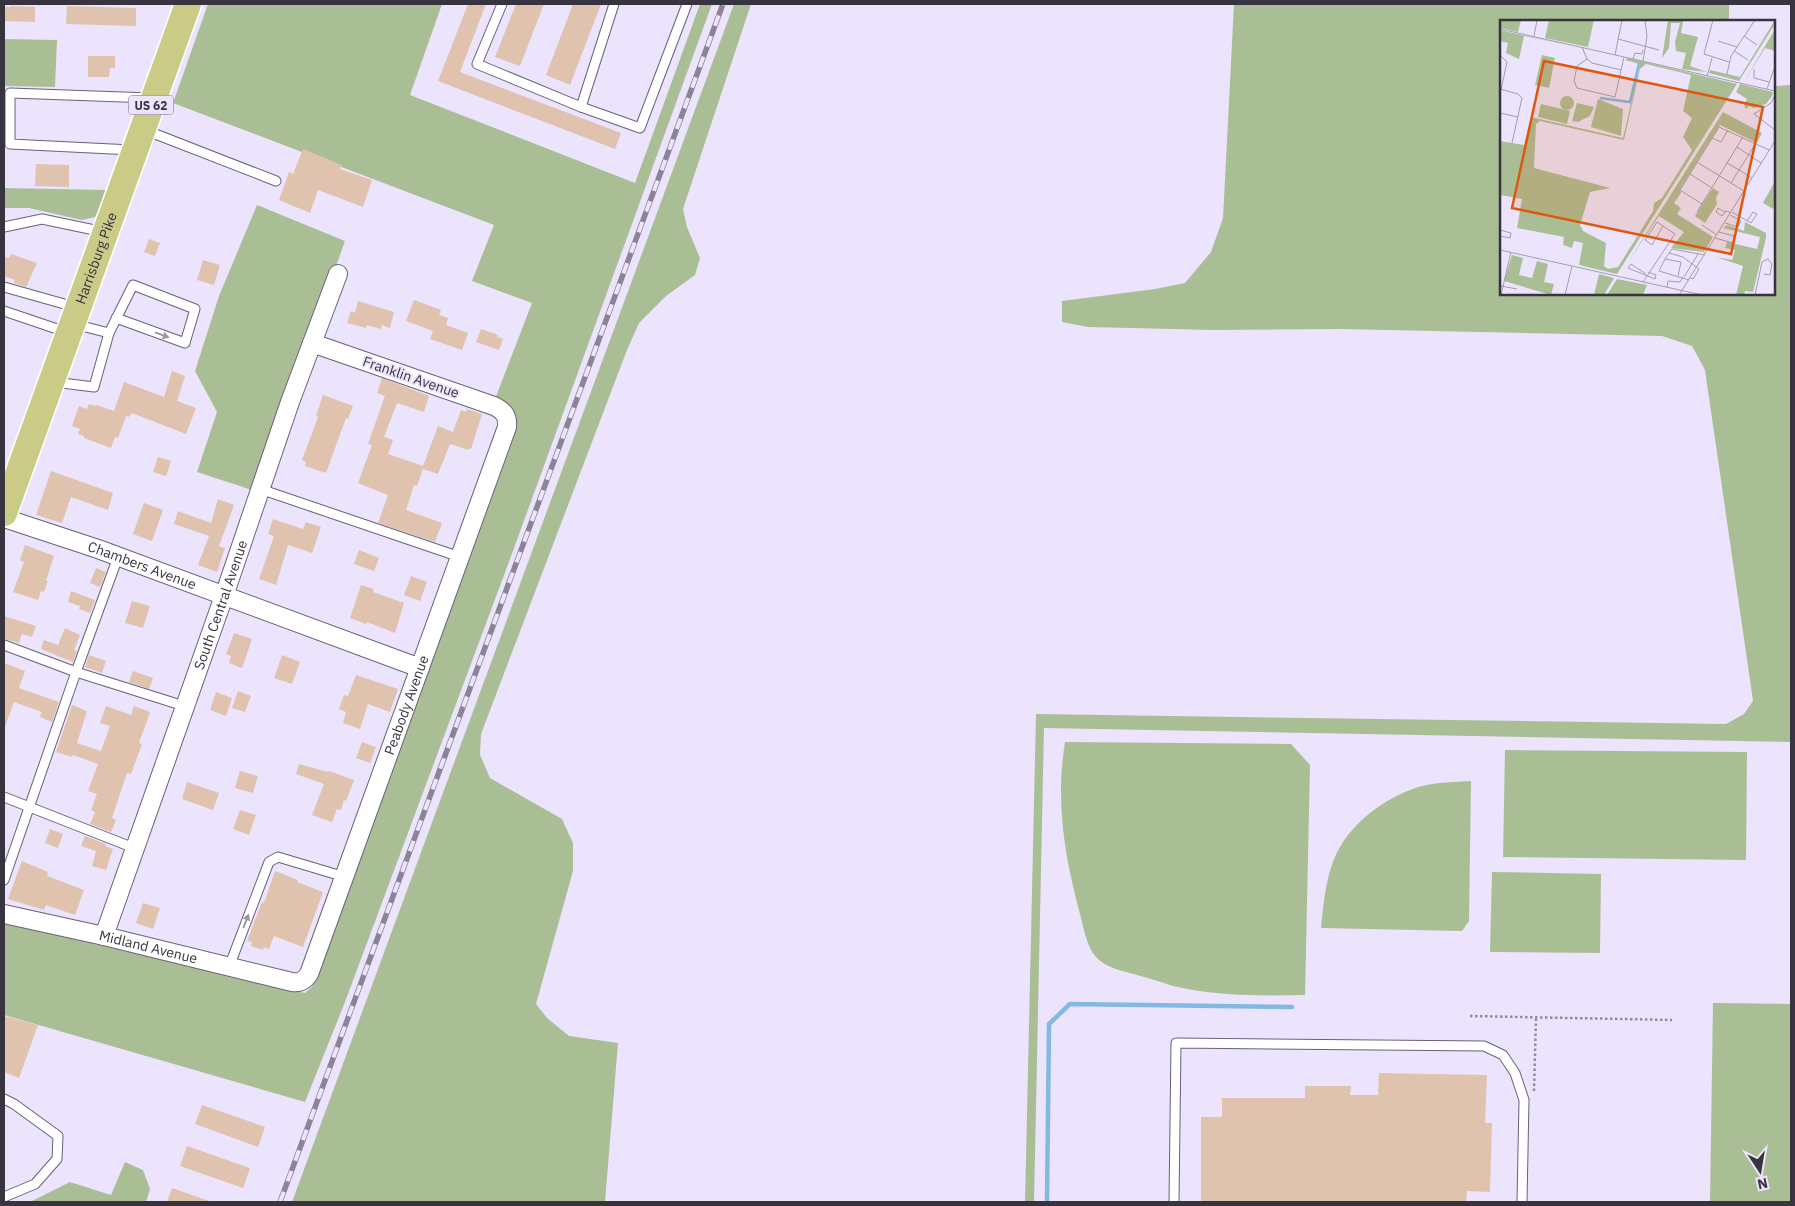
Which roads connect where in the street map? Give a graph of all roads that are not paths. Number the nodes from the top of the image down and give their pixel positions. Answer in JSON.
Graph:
{"nodes":[{"id":1,"x":188,"y":4,"type":"edge"},
{"id":2,"x":502,"y":4,"type":"edge"},
{"id":3,"x":614,"y":4,"type":"edge"},
{"id":4,"x":687,"y":4,"type":"edge"},
{"id":5,"x":154,"y":98,"type":"junction"},
{"id":6,"x":581,"y":107,"type":"junction"},
{"id":7,"x":139,"y":139,"type":"junction"},
{"id":8,"x":276,"y":181,"type":"dead end"},
{"id":9,"x":4,"y":227,"type":"edge"},
{"id":10,"x":105,"y":233,"type":"junction"},
{"id":11,"x":338,"y":274,"type":"dead end"},
{"id":12,"x":4,"y":287,"type":"edge"},
{"id":13,"x":4,"y":311,"type":"edge"},
{"id":14,"x":116,"y":318,"type":"junction"},
{"id":15,"x":73,"y":322,"type":"junction"},
{"id":16,"x":109,"y":334,"type":"junction"},
{"id":17,"x":312,"y":343,"type":"junction"},
{"id":18,"x":51,"y":382,"type":"junction"},
{"id":19,"x":506,"y":416,"type":"joint"},
{"id":20,"x":260,"y":489,"type":"junction"},
{"id":21,"x":4,"y":513,"type":"edge"},
{"id":22,"x":4,"y":518,"type":"edge"},
{"id":23,"x":118,"y":557,"type":"junction"},
{"id":24,"x":460,"y":557,"type":"junction"},
{"id":25,"x":224,"y":596,"type":"junction"},
{"id":26,"x":4,"y":645,"type":"edge"},
{"id":27,"x":420,"y":668,"type":"junction"},
{"id":28,"x":76,"y":672,"type":"junction"},
{"id":29,"x":184,"y":706,"type":"junction"},
{"id":30,"x":4,"y":797,"type":"edge"},
{"id":31,"x":30,"y":807,"type":"junction"},
{"id":32,"x":134,"y":848,"type":"junction"},
{"id":33,"x":345,"y":877,"type":"junction"},
{"id":34,"x":4,"y":880,"type":"edge"},
{"id":35,"x":4,"y":914,"type":"edge"},
{"id":36,"x":104,"y":936,"type":"junction"},
{"id":37,"x":229,"y":967,"type":"junction"},
{"id":38,"x":292,"y":982,"type":"joint"},
{"id":39,"x":4,"y":1100,"type":"edge"},
{"id":40,"x":4,"y":1197,"type":"edge"},
{"id":41,"x":1174,"y":1202,"type":"edge"},
{"id":42,"x":1522,"y":1202,"type":"edge"}],
"edges":[{"from":1,"to":5,"type":"main road","name":"Harrisburg Pike","number":"US 62"},
{"from":2,"to":6,"type":"lane"},
{"from":3,"to":6,"type":"lane"},
{"from":4,"to":6,"type":"lane"},
{"from":5,"to":7,"type":"main road","name":"Harrisburg Pike","number":"US 62"},
{"from":5,"to":7,"type":"lane"},
{"from":7,"to":8,"type":"lane"},
{"from":7,"to":10,"type":"main road","name":"Harrisburg Pike","number":"US 62"},
{"from":9,"to":10,"type":"lane"},
{"from":10,"to":15,"type":"main road","name":"Harrisburg Pike","number":"US 62"},
{"from":11,"to":17,"type":"street","name":"South Central Avenue"},
{"from":12,"to":15,"type":"lane"},
{"from":13,"to":15,"type":"lane"},
{"from":14,"to":14,"type":"lane","one_way":true},
{"from":14,"to":16,"type":"lane"},
{"from":15,"to":16,"type":"lane"},
{"from":15,"to":18,"type":"main road","name":"Harrisburg Pike","number":"US 62"},
{"from":16,"to":18,"type":"lane"},
{"from":17,"to":19,"type":"street","name":"Franklin Avenue"},
{"from":17,"to":20,"type":"street","name":"South Central Avenue"},
{"from":18,"to":21,"type":"main road","name":"Harrisburg Pike","number":"US 62"},
{"from":19,"to":24,"type":"street","name":"Peabody Avenue"},
{"from":20,"to":24,"type":"lane"},
{"from":20,"to":25,"type":"street","name":"South Central Avenue"},
{"from":22,"to":23,"type":"street","name":"Chambers Avenue"},
{"from":23,"to":25,"type":"street","name":"Chambers Avenue"},
{"from":23,"to":28,"type":"lane"},
{"from":24,"to":27,"type":"street","name":"Peabody Avenue"},
{"from":25,"to":27,"type":"street","name":"Chambers Avenue"},
{"from":25,"to":29,"type":"street","name":"South Central Avenue"},
{"from":26,"to":28,"type":"lane"},
{"from":27,"to":33,"type":"street","name":"Peabody Avenue"},
{"from":28,"to":29,"type":"lane"},
{"from":28,"to":31,"type":"lane"},
{"from":29,"to":32,"type":"street","name":"South Central Avenue"},
{"from":30,"to":31,"type":"lane"},
{"from":31,"to":32,"type":"lane"},
{"from":31,"to":34,"type":"lane"},
{"from":32,"to":36,"type":"street","name":"South Central Avenue"},
{"from":37,"to":33,"type":"lane","one_way":true},
{"from":33,"to":38,"type":"street","name":"Peabody Avenue"},
{"from":35,"to":36,"type":"street","name":"Midland Avenue"},
{"from":36,"to":37,"type":"street","name":"Midland Avenue"},
{"from":37,"to":38,"type":"street","name":"Midland Avenue"},
{"from":39,"to":40,"type":"lane"},
{"from":41,"to":42,"type":"lane"}]}
